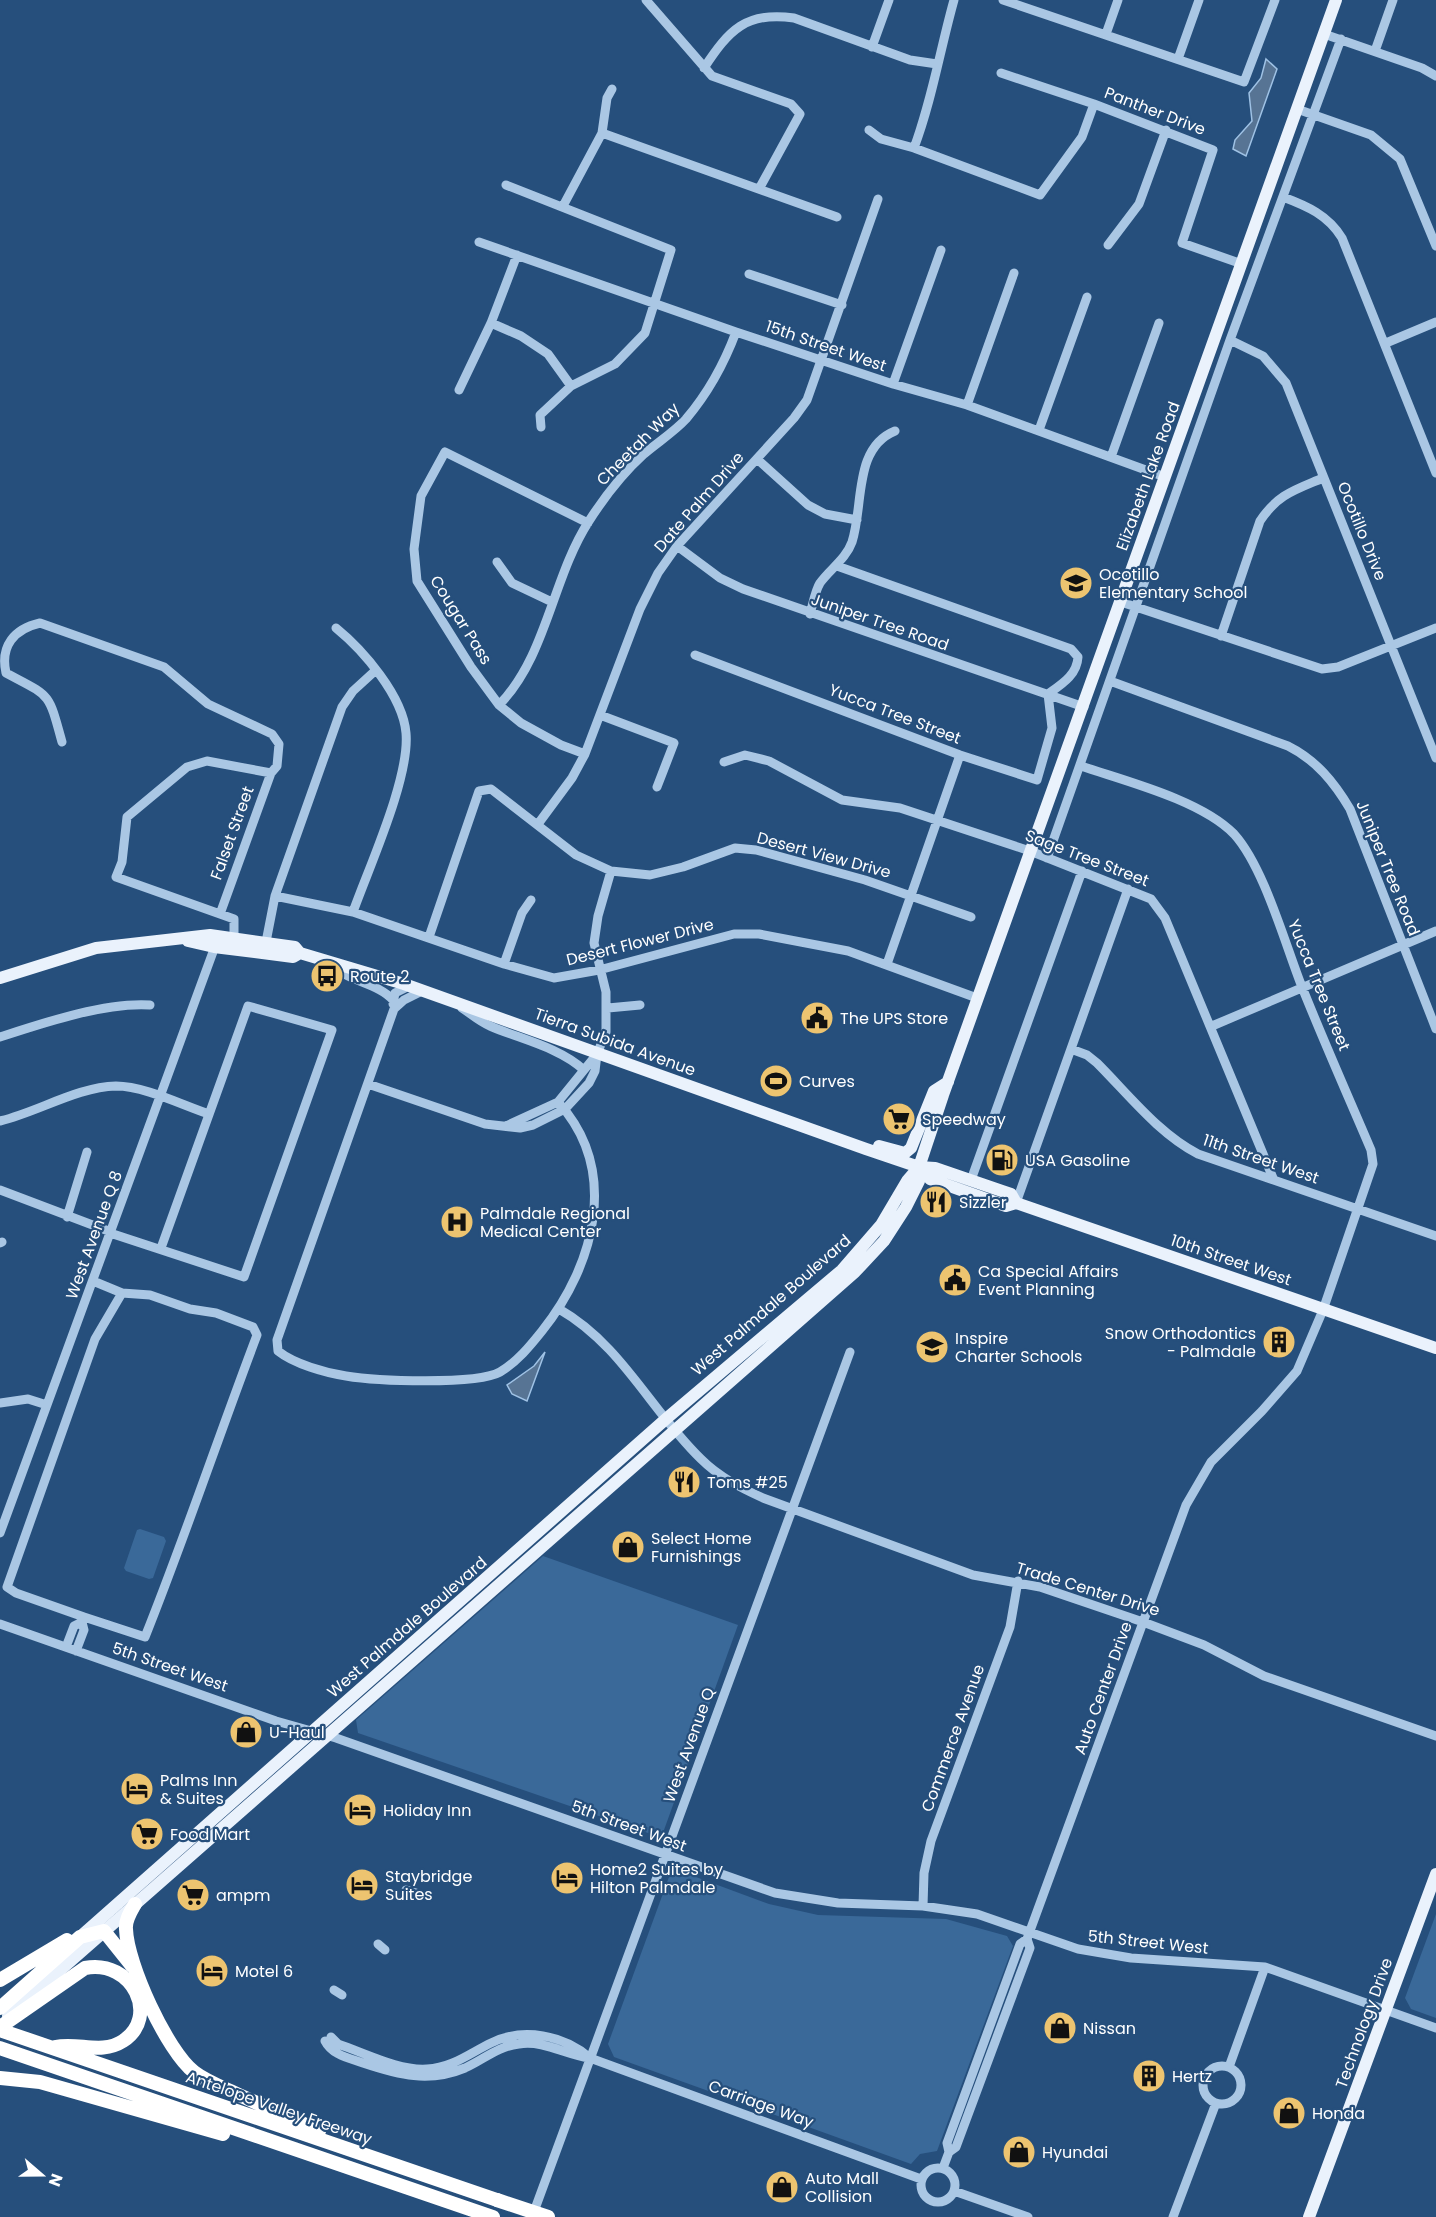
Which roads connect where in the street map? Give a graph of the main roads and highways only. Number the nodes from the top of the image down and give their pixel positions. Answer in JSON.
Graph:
{"nodes":[{"id":1,"x":1336,"y":0,"type":"edge"},
{"id":2,"x":181,"y":939,"type":"junction"},
{"id":3,"x":300,"y":953,"type":"junction"},
{"id":4,"x":0,"y":978,"type":"edge"},
{"id":5,"x":948,"y":1082,"type":"junction"},
{"id":6,"x":854,"y":1144,"type":"junction"},
{"id":7,"x":919,"y":1167,"type":"junction"},
{"id":8,"x":1016,"y":1203,"type":"junction"},
{"id":9,"x":851,"y":1269,"type":"junction"},
{"id":10,"x":1436,"y":1348,"type":"edge"},
{"id":11,"x":445,"y":1624,"type":"junction"},
{"id":12,"x":202,"y":1838,"type":"junction"},
{"id":13,"x":1436,"y":1874,"type":"edge"},
{"id":14,"x":147,"y":1886,"type":"junction"},
{"id":15,"x":135,"y":1904,"type":"junction"},
{"id":16,"x":101,"y":1927,"type":"junction"},
{"id":17,"x":137,"y":1972,"type":"junction"},
{"id":18,"x":0,"y":1980,"type":"edge"},
{"id":19,"x":0,"y":2008,"type":"edge"},
{"id":20,"x":0,"y":2027,"type":"edge"},
{"id":21,"x":0,"y":2048,"type":"edge"},
{"id":22,"x":50,"y":2048,"type":"junction"},
{"id":23,"x":0,"y":2078,"type":"edge"},
{"id":24,"x":283,"y":2145,"type":"junction"},
{"id":25,"x":349,"y":2149,"type":"junction"},
{"id":26,"x":493,"y":2217,"type":"edge"},
{"id":27,"x":548,"y":2217,"type":"edge"},
{"id":28,"x":1310,"y":2217,"type":"edge"}],
"edges":[{"from":1,"to":5,"type":"main road","name":"Elizabeth Lake Road"},
{"from":2,"to":3,"type":"main road","name":"Tierra Subida Avenue"},
{"from":2,"to":3,"type":"main road","name":"Tierra Subida Avenue"},
{"from":2,"to":4,"type":"main road","name":"Tierra Subida Avenue"},
{"from":3,"to":6,"type":"main road","name":"Tierra Subida Avenue"},
{"from":5,"to":6,"type":"main road"},
{"from":5,"to":7,"type":"main road","name":"Elizabeth Lake Road"},
{"from":6,"to":7,"type":"main road","name":"Tierra Subida Avenue"},
{"from":7,"to":8,"type":"main road","name":"10th Street West"},
{"from":7,"to":8,"type":"main road","name":"10th Street West"},
{"from":7,"to":9,"type":"main road","name":"West Palmdale Boulevard"},
{"from":8,"to":10,"type":"main road","name":"10th Street West"},
{"from":9,"to":11,"type":"main road","name":"West Palmdale Boulevard"},
{"from":9,"to":11,"type":"main road","name":"West Palmdale Boulevard"},
{"from":11,"to":12,"type":"main road","name":"West Palmdale Boulevard"},
{"from":11,"to":12,"type":"main road","name":"West Palmdale Boulevard"},
{"from":12,"to":14,"type":"main road","name":"West Palmdale Boulevard"},
{"from":12,"to":14,"type":"main road","name":"West Palmdale Boulevard"},
{"from":13,"to":28,"type":"main road","name":"Technology Drive"},
{"from":14,"to":15,"type":"main road","name":"West Palmdale Boulevard"},
{"from":14,"to":16,"type":"main road","name":"West Palmdale Boulevard"},
{"from":15,"to":16,"type":"main road","name":"West Palmdale Boulevard"},
{"from":15,"to":17,"type":"highway"},
{"from":16,"to":17,"type":"highway"},
{"from":16,"to":18,"type":"highway"},
{"from":16,"to":19,"type":"highway"},
{"from":16,"to":20,"type":"main road"},
{"from":17,"to":25,"type":"highway"},
{"from":20,"to":22,"type":"highway","name":"Antelope Valley Freeway"},
{"from":20,"to":22,"type":"highway"},
{"from":21,"to":24,"type":"highway","name":"Antelope Valley Freeway"},
{"from":22,"to":25,"type":"highway","name":"Antelope Valley Freeway"},
{"from":23,"to":24,"type":"highway"},
{"from":24,"to":26,"type":"highway","name":"Antelope Valley Freeway"},
{"from":25,"to":27,"type":"highway","name":"Antelope Valley Freeway","bridge":true}]}
